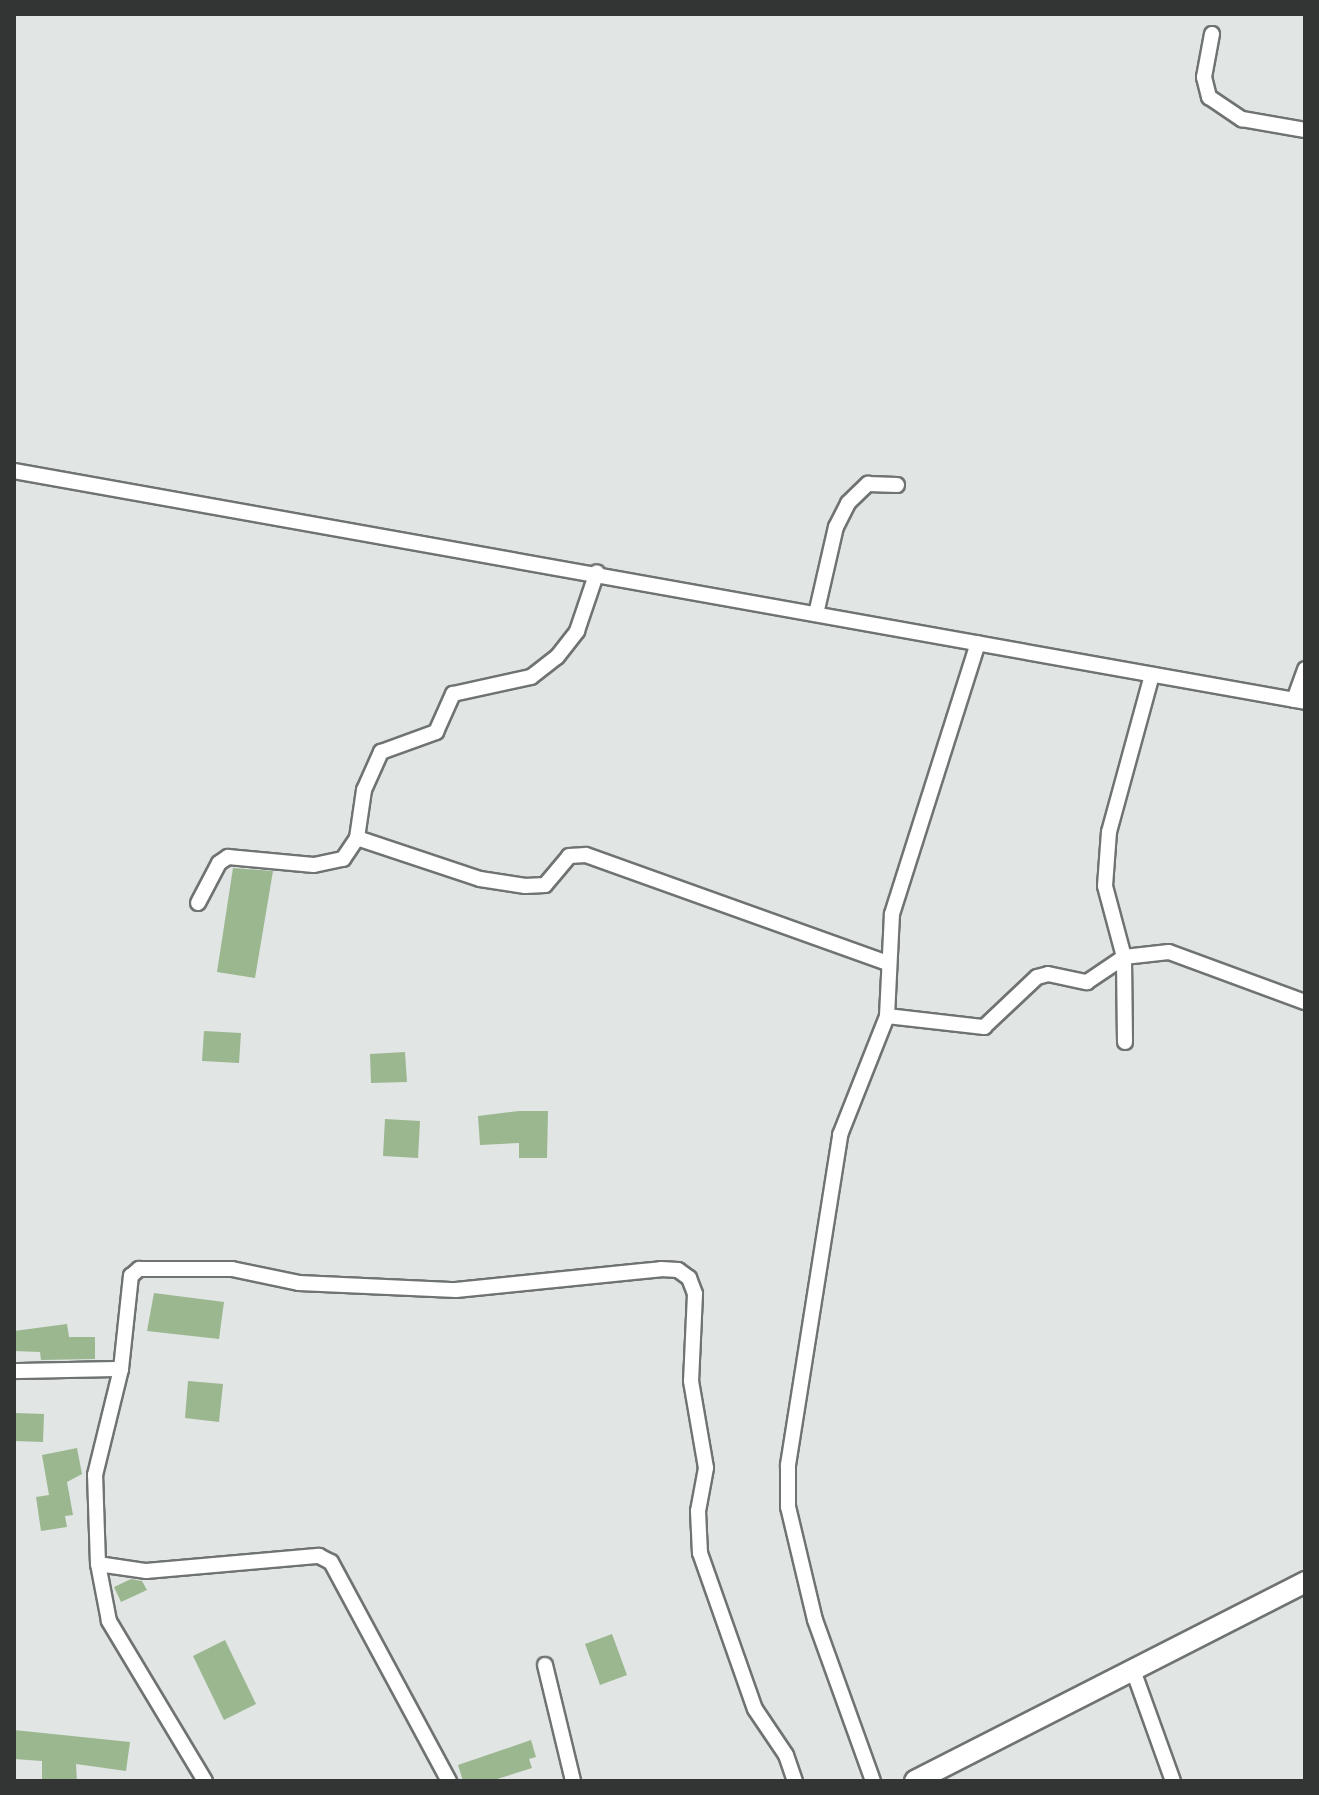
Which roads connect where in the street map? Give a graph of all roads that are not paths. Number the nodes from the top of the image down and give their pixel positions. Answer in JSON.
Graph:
{"nodes":[{"id":1,"x":1212,"y":34,"type":"dead end"},
{"id":2,"x":1305,"y":130,"type":"edge"},
{"id":3,"x":14,"y":471,"type":"edge"},
{"id":4,"x":897,"y":485,"type":"dead end"},
{"id":5,"x":597,"y":572,"type":"junction"},
{"id":6,"x":816,"y":614,"type":"junction"},
{"id":7,"x":978,"y":643,"type":"junction"},
{"id":8,"x":1305,"y":669,"type":"edge"},
{"id":9,"x":1152,"y":675,"type":"junction"},
{"id":10,"x":1300,"y":701,"type":"edge"},
{"id":11,"x":357,"y":838,"type":"junction"},
{"id":12,"x":198,"y":903,"type":"dead end"},
{"id":13,"x":1124,"y":957,"type":"junction"},
{"id":14,"x":888,"y":963,"type":"junction"},
{"id":15,"x":1305,"y":1002,"type":"edge"},
{"id":16,"x":887,"y":1016,"type":"junction"},
{"id":17,"x":1125,"y":1042,"type":"dead end"},
{"id":18,"x":121,"y":1369,"type":"junction"},
{"id":19,"x":14,"y":1371,"type":"edge"},
{"id":20,"x":98,"y":1564,"type":"junction"},
{"id":21,"x":1305,"y":1582,"type":"edge"},
{"id":22,"x":545,"y":1665,"type":"dead end"},
{"id":23,"x":1133,"y":1670,"type":"junction"},
{"id":24,"x":205,"y":1781,"type":"edge"},
{"id":25,"x":449,"y":1781,"type":"edge"},
{"id":26,"x":573,"y":1781,"type":"edge"},
{"id":27,"x":795,"y":1781,"type":"edge"},
{"id":28,"x":873,"y":1781,"type":"edge"},
{"id":29,"x":915,"y":1781,"type":"edge"},
{"id":30,"x":1173,"y":1781,"type":"edge"}],
"edges":[{"from":1,"to":2,"type":"street"},
{"from":3,"to":5,"type":"street"},
{"from":4,"to":6,"type":"street"},
{"from":5,"to":6,"type":"street"},
{"from":5,"to":11,"type":"street"},
{"from":6,"to":7,"type":"street"},
{"from":7,"to":9,"type":"street"},
{"from":7,"to":14,"type":"street"},
{"from":8,"to":10,"type":"street"},
{"from":9,"to":10,"type":"street"},
{"from":9,"to":13,"type":"street"},
{"from":11,"to":12,"type":"street"},
{"from":11,"to":14,"type":"street"},
{"from":13,"to":15,"type":"street"},
{"from":13,"to":16,"type":"street"},
{"from":13,"to":17,"type":"street"},
{"from":14,"to":16,"type":"street"},
{"from":16,"to":28,"type":"street"},
{"from":18,"to":19,"type":"street"},
{"from":18,"to":20,"type":"street"},
{"from":18,"to":27,"type":"street"},
{"from":20,"to":24,"type":"street"},
{"from":20,"to":25,"type":"street"},
{"from":21,"to":23,"type":"main road"},
{"from":22,"to":26,"type":"street"},
{"from":23,"to":29,"type":"main road"},
{"from":23,"to":30,"type":"street"}]}
